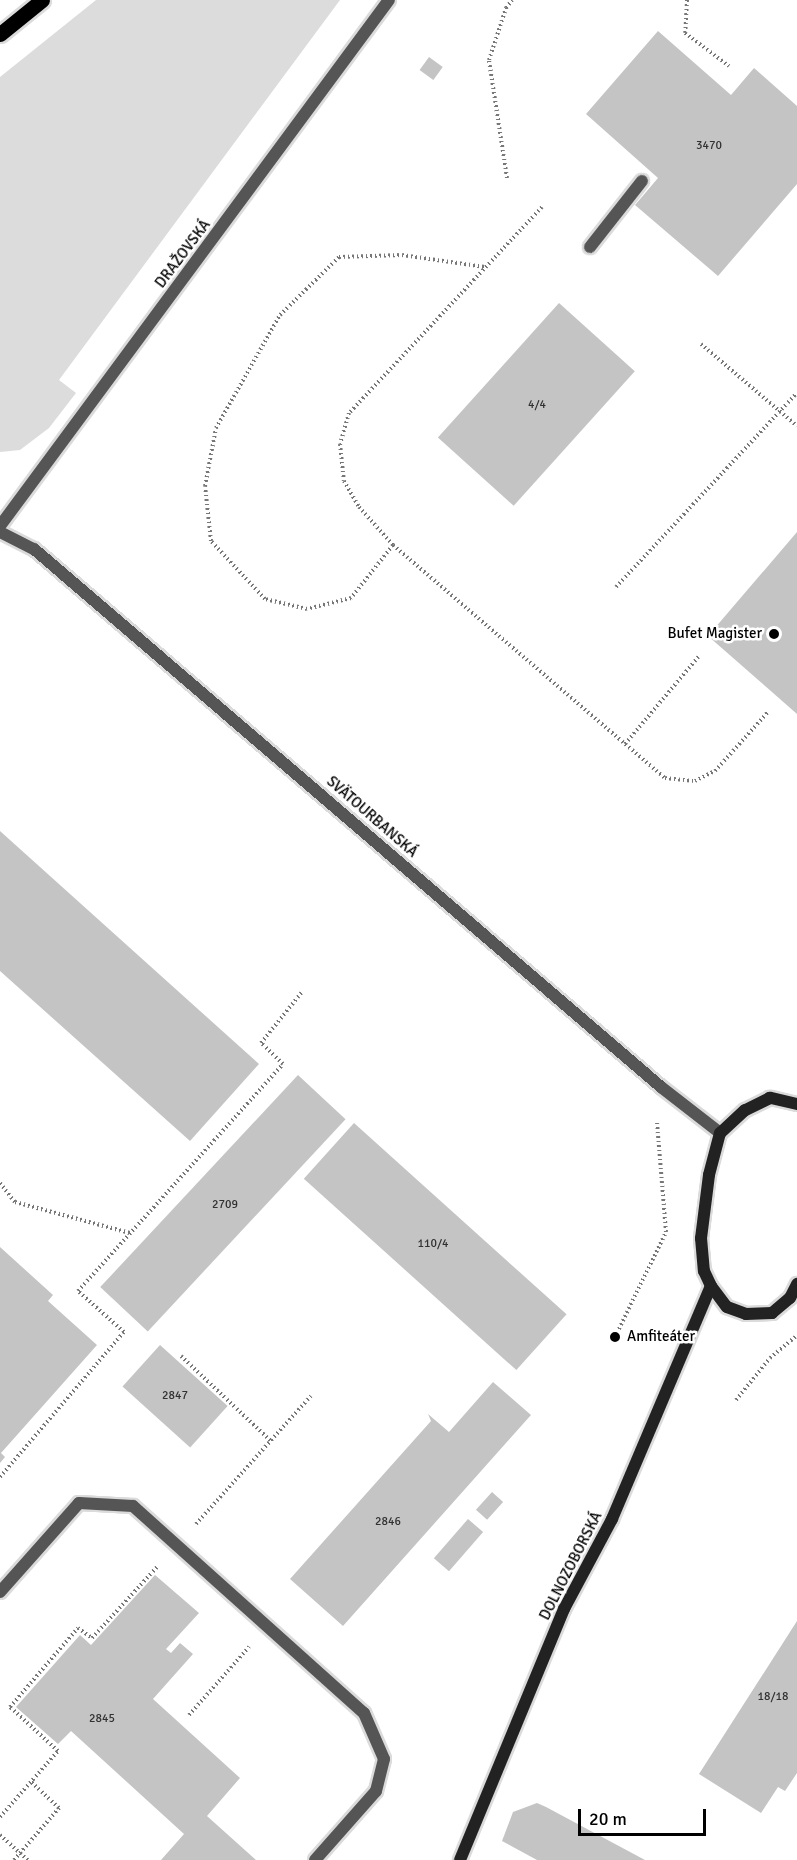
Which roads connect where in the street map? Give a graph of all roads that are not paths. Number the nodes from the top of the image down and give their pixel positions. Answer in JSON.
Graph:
{"nodes":[{"id":1,"x":42,"y":0,"type":"edge"},
{"id":2,"x":389,"y":0,"type":"edge"},
{"id":3,"x":0,"y":34,"type":"edge"},
{"id":4,"x":642,"y":181,"type":"dead end"},
{"id":5,"x":590,"y":247,"type":"dead end"},
{"id":6,"x":0,"y":526,"type":"edge"},
{"id":7,"x":0,"y":532,"type":"edge"},
{"id":8,"x":797,"y":1104,"type":"edge"},
{"id":9,"x":720,"y":1133,"type":"junction"},
{"id":10,"x":797,"y":1284,"type":"edge"},
{"id":11,"x":711,"y":1286,"type":"junction"},
{"id":12,"x":793,"y":1300,"type":"edge"},
{"id":13,"x":0,"y":1592,"type":"edge"},
{"id":14,"x":315,"y":1860,"type":"edge"},
{"id":15,"x":460,"y":1860,"type":"edge"}],
"edges":[{"from":1,"to":3,"type":"main road"},
{"from":2,"to":6,"type":"street","name":"DRAŽOVSKÁ"},
{"from":4,"to":5,"type":"street"},
{"from":7,"to":9,"type":"street","name":"SVÄTOURBANSKÁ"},
{"from":8,"to":9,"type":"street"},
{"from":9,"to":11,"type":"street"},
{"from":10,"to":12,"type":"street"},
{"from":11,"to":12,"type":"street"},
{"from":11,"to":15,"type":"street","name":"DOLNOZOBORSKÁ"},
{"from":13,"to":14,"type":"street"}]}
